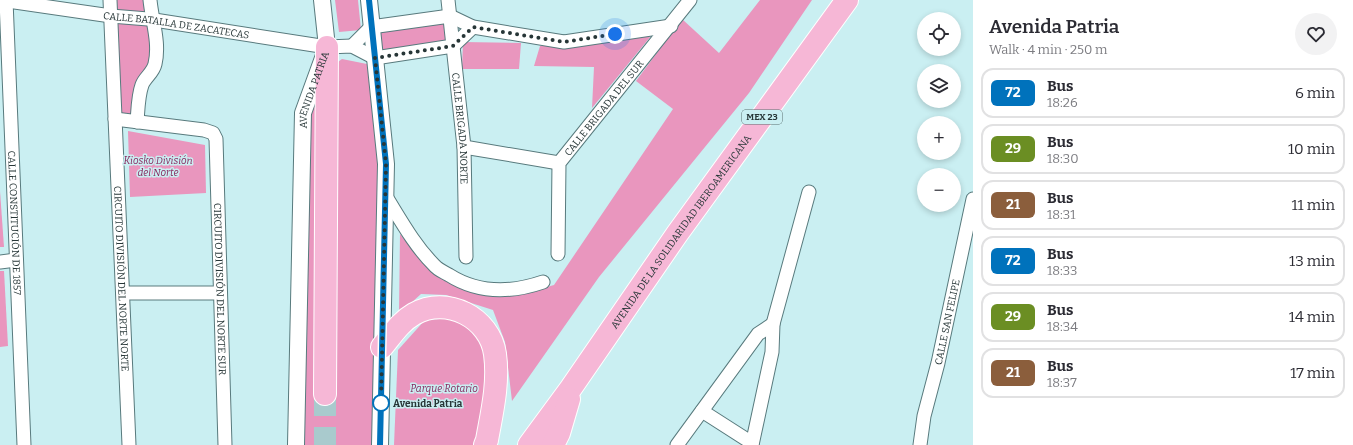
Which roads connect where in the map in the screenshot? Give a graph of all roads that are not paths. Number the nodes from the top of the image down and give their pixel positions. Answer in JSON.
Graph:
{"nodes":[{"id":1,"x":4,"y":0,"type":"edge"},
{"id":2,"x":110,"y":0,"type":"edge"},
{"id":3,"x":150,"y":0,"type":"edge"},
{"id":4,"x":322,"y":0,"type":"edge"},
{"id":5,"x":369,"y":0,"type":"edge"},
{"id":6,"x":448,"y":0,"type":"edge"},
{"id":7,"x":690,"y":0,"type":"edge"},
{"id":8,"x":847,"y":0,"type":"edge"},
{"id":9,"x":111,"y":16,"type":"junction"},
{"id":10,"x":450,"y":16,"type":"junction"},
{"id":11,"x":152,"y":20,"type":"junction"},
{"id":12,"x":670,"y":26,"type":"junction"},
{"id":13,"x":371,"y":27,"type":"junction"},
{"id":14,"x":473,"y":27,"type":"junction"},
{"id":15,"x":352,"y":46,"type":"junction"},
{"id":16,"x":453,"y":46,"type":"junction"},
{"id":17,"x":327,"y":47,"type":"junction"},
{"id":18,"x":375,"y":58,"type":"junction"},
{"id":19,"x":115,"y":119,"type":"junction"},
{"id":20,"x":137,"y":122,"type":"junction"},
{"id":21,"x":464,"y":147,"type":"junction"},
{"id":22,"x":559,"y":163,"type":"junction"},
{"id":23,"x":809,"y":192,"type":"dead end"},
{"id":24,"x":385,"y":195,"type":"junction"},
{"id":25,"x":973,"y":199,"type":"edge"},
{"id":26,"x":558,"y":254,"type":"dead end"},
{"id":27,"x":466,"y":257,"type":"dead end"},
{"id":28,"x":16,"y":260,"type":"junction"},
{"id":29,"x":0,"y":262,"type":"edge"},
{"id":30,"x":543,"y":282,"type":"dead end"},
{"id":31,"x":123,"y":293,"type":"junction"},
{"id":32,"x":220,"y":293,"type":"junction"},
{"id":33,"x":773,"y":324,"type":"junction"},
{"id":34,"x":382,"y":347,"type":"junction"},
{"id":35,"x":572,"y":388,"type":"junction"},
{"id":36,"x":325,"y":394,"type":"tunnel mouth"},
{"id":37,"x":702,"y":410,"type":"junction"},
{"id":38,"x":752,"y":444,"type":"edge"},
{"id":39,"x":24,"y":445,"type":"edge"},
{"id":40,"x":129,"y":445,"type":"edge"},
{"id":41,"x":225,"y":445,"type":"edge"},
{"id":42,"x":296,"y":445,"type":"edge"},
{"id":43,"x":380,"y":445,"type":"edge"},
{"id":44,"x":485,"y":445,"type":"edge"},
{"id":45,"x":529,"y":445,"type":"edge"},
{"id":46,"x":553,"y":445,"type":"edge"},
{"id":47,"x":677,"y":445,"type":"edge"},
{"id":48,"x":920,"y":445,"type":"edge"}],
"edges":[{"from":1,"to":9,"type":"street","name":"CALLE BATALLA DE ZACATECAS"},
{"from":1,"to":28,"type":"street","name":"CALLE CONSTITUCIÓN DE 1857"},
{"from":2,"to":9,"type":"street","name":"CIRCUITO DIVISIÓN DEL NORTE NORTE"},
{"from":3,"to":11,"type":"street"},
{"from":4,"to":17,"type":"street","name":"AVENIDA PATRIA"},
{"from":5,"to":13,"type":"street"},
{"from":6,"to":10,"type":"street","name":"CALLE BRIGADA NORTE"},
{"from":7,"to":12,"type":"street","name":"CALLE BRIGADA DEL SUR"},
{"from":8,"to":35,"type":"highway","name":"AVENIDA DE LA SOLIDARIDAD IBEROAMERICANA","number":"MEX 23"},
{"from":9,"to":11,"type":"street","name":"CALLE BATALLA DE ZACATECAS"},
{"from":9,"to":19,"type":"street","name":"CIRCUITO DIVISIÓN DEL NORTE NORTE"},
{"from":10,"to":13,"type":"street"},
{"from":10,"to":14,"type":"street"},
{"from":10,"to":16,"type":"street","name":"CALLE BRIGADA NORTE"},
{"from":11,"to":17,"type":"street","name":"CALLE BATALLA DE ZACATECAS"},
{"from":11,"to":20,"type":"street"},
{"from":12,"to":14,"type":"street"},
{"from":12,"to":22,"type":"street","name":"CALLE BRIGADA DEL SUR"},
{"from":13,"to":15,"type":"street"},
{"from":13,"to":18,"type":"street"},
{"from":14,"to":16,"type":"street"},
{"from":15,"to":17,"type":"street","name":"CALLE BATALLA DE ZACATECAS"},
{"from":15,"to":18,"type":"street","name":"CALLE BATALLA DE ZACATECAS"},
{"from":16,"to":18,"type":"street"},
{"from":16,"to":21,"type":"street","name":"CALLE BRIGADA NORTE"},
{"from":17,"to":36,"type":"highway"},
{"from":17,"to":42,"type":"street","name":"AVENIDA PATRIA"},
{"from":18,"to":24,"type":"street"},
{"from":19,"to":20,"type":"street"},
{"from":19,"to":31,"type":"street","name":"CIRCUITO DIVISIÓN DEL NORTE NORTE"},
{"from":20,"to":32,"type":"street","name":"CIRCUITO DIVISIÓN DEL NORTE SUR"},
{"from":21,"to":22,"type":"street"},
{"from":21,"to":27,"type":"street","name":"CALLE BRIGADA NORTE"},
{"from":22,"to":26,"type":"street","name":"CALLE BRIGADA DEL SUR"},
{"from":23,"to":33,"type":"street"},
{"from":24,"to":30,"type":"street"},
{"from":24,"to":34,"type":"street"},
{"from":25,"to":48,"type":"street","name":"CALLE SAN FELIPE"},
{"from":28,"to":29,"type":"street"},
{"from":28,"to":39,"type":"street","name":"CALLE CONSTITUCIÓN DE 1857"},
{"from":31,"to":32,"type":"street"},
{"from":31,"to":40,"type":"street","name":"CIRCUITO DIVISIÓN DEL NORTE NORTE"},
{"from":32,"to":41,"type":"street","name":"CIRCUITO DIVISIÓN DEL NORTE SUR"},
{"from":33,"to":37,"type":"street"},
{"from":33,"to":38,"type":"street"},
{"from":34,"to":43,"type":"street"},
{"from":34,"to":44,"type":"highway"},
{"from":35,"to":45,"type":"highway","name":"AVENIDA DE LA SOLIDARIDAD IBEROAMERICANA","number":"MEX 23"},
{"from":35,"to":46,"type":"highway"},
{"from":37,"to":38,"type":"street"},
{"from":37,"to":47,"type":"street"}]}
